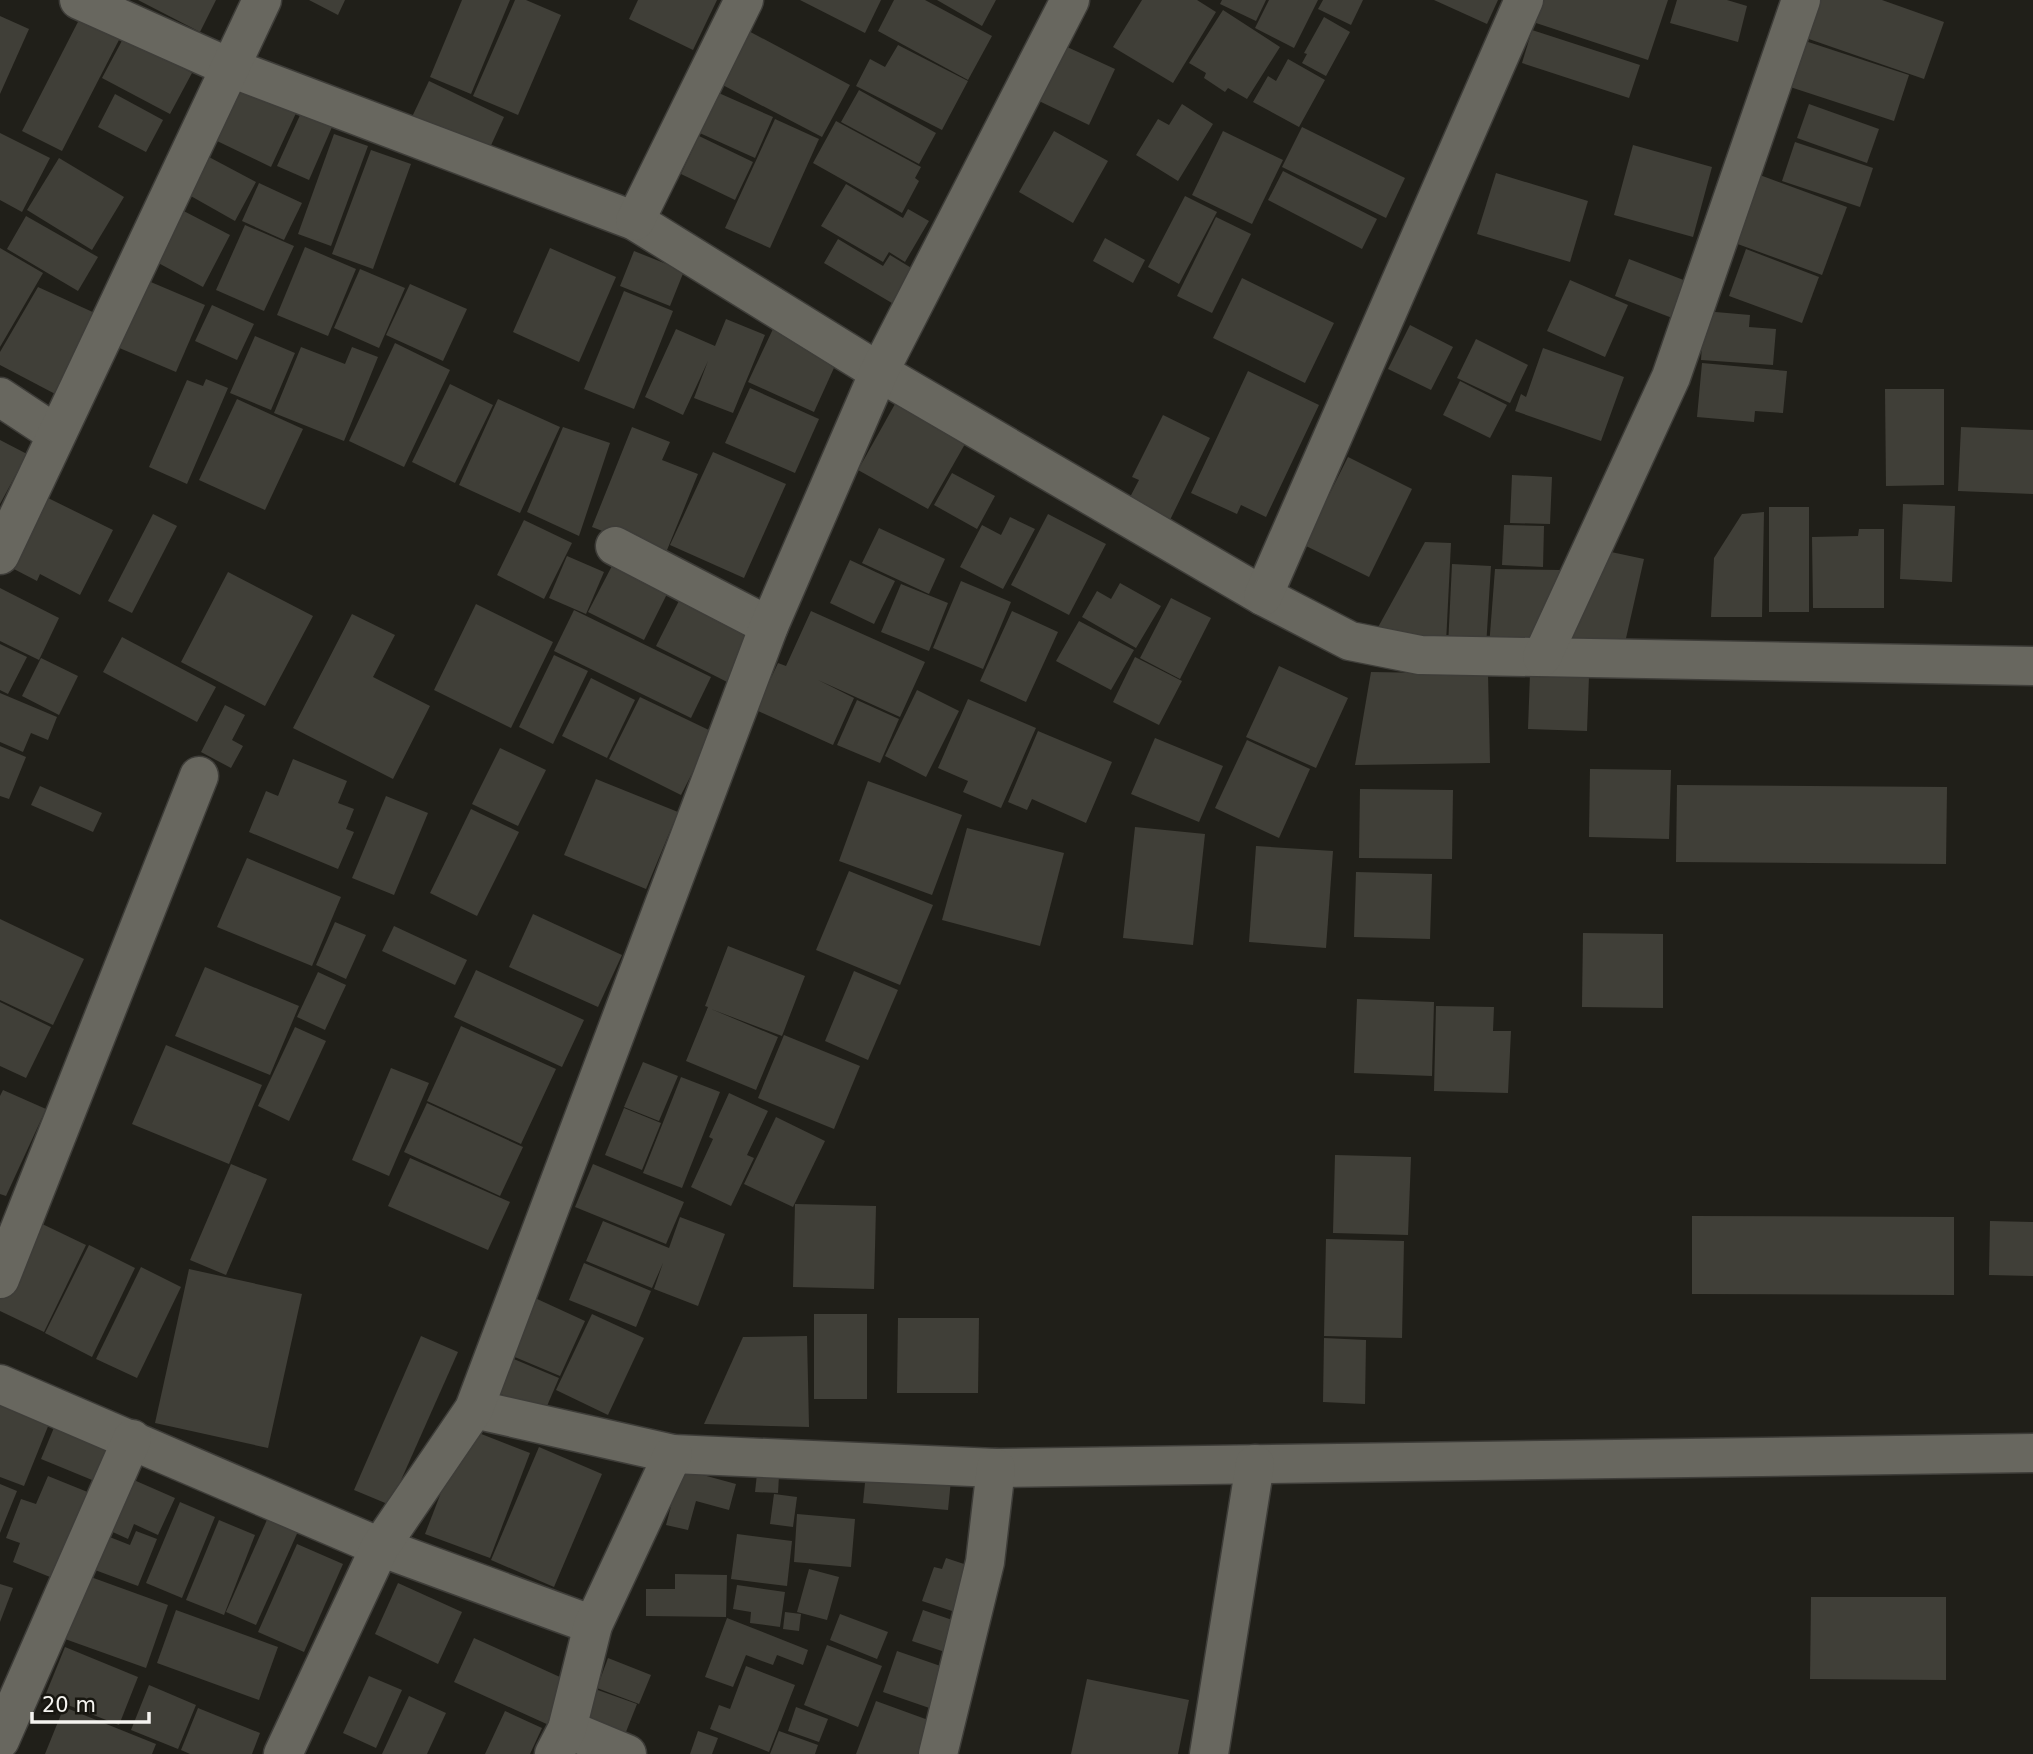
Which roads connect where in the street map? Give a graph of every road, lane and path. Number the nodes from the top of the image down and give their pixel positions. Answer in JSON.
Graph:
{"nodes":[{"id":1,"x":79,"y":0,"type":"edge"},
{"id":2,"x":262,"y":0,"type":"edge"},
{"id":3,"x":744,"y":0,"type":"edge"},
{"id":4,"x":1070,"y":0,"type":"edge"},
{"id":5,"x":1524,"y":0,"type":"edge"},
{"id":6,"x":1801,"y":0,"type":"edge"},
{"id":7,"x":231,"y":68,"type":"junction"},
{"id":8,"x":635,"y":221,"type":"junction"},
{"id":9,"x":879,"y":372,"type":"junction"},
{"id":10,"x":0,"y":397,"type":"edge"},
{"id":11,"x":56,"y":434,"type":"junction"},
{"id":12,"x":615,"y":546,"type":"dead end"},
{"id":13,"x":0,"y":555,"type":"edge"},
{"id":14,"x":1263,"y":596,"type":"junction"},
{"id":15,"x":769,"y":626,"type":"junction"},
{"id":16,"x":1542,"y":657,"type":"junction"},
{"id":17,"x":2033,"y":666,"type":"edge"},
{"id":18,"x":199,"y":776,"type":"dead end"},
{"id":19,"x":0,"y":1279,"type":"edge"},
{"id":20,"x":0,"y":1384,"type":"edge"},
{"id":21,"x":474,"y":1409,"type":"junction"},
{"id":22,"x":132,"y":1439,"type":"junction"},
{"id":23,"x":2033,"y":1453,"type":"edge"},
{"id":24,"x":674,"y":1454,"type":"junction"},
{"id":25,"x":1255,"y":1464,"type":"junction"},
{"id":26,"x":996,"y":1468,"type":"junction"},
{"id":27,"x":380,"y":1547,"type":"junction"},
{"id":28,"x":593,"y":1625,"type":"junction"},
{"id":29,"x":0,"y":1740,"type":"edge"},
{"id":30,"x":561,"y":1742,"type":"edge"},
{"id":31,"x":283,"y":1754,"type":"edge"},
{"id":32,"x":627,"y":1754,"type":"edge"},
{"id":33,"x":939,"y":1754,"type":"edge"},
{"id":34,"x":1209,"y":1754,"type":"edge"}],
"edges":[{"from":1,"to":7,"type":"street"},
{"from":2,"to":7,"type":"street"},
{"from":3,"to":8,"type":"street"},
{"from":4,"to":9,"type":"street"},
{"from":5,"to":14,"type":"street"},
{"from":6,"to":16,"type":"street"},
{"from":7,"to":8,"type":"street"},
{"from":7,"to":11,"type":"street"},
{"from":8,"to":9,"type":"street"},
{"from":9,"to":14,"type":"street"},
{"from":9,"to":15,"type":"street"},
{"from":10,"to":11,"type":"street"},
{"from":11,"to":13,"type":"street"},
{"from":12,"to":15,"type":"street"},
{"from":14,"to":16,"type":"street"},
{"from":15,"to":21,"type":"street"},
{"from":16,"to":17,"type":"street"},
{"from":18,"to":19,"type":"street"},
{"from":20,"to":22,"type":"street"},
{"from":21,"to":24,"type":"street"},
{"from":21,"to":27,"type":"street"},
{"from":22,"to":27,"type":"street"},
{"from":22,"to":29,"type":"street"},
{"from":23,"to":25,"type":"street"},
{"from":24,"to":26,"type":"street"},
{"from":24,"to":28,"type":"street"},
{"from":25,"to":26,"type":"street"},
{"from":25,"to":34,"type":"street"},
{"from":26,"to":33,"type":"street"},
{"from":27,"to":28,"type":"street"},
{"from":27,"to":31,"type":"street"},
{"from":28,"to":30,"type":"street"},
{"from":30,"to":32,"type":"street"}]}
